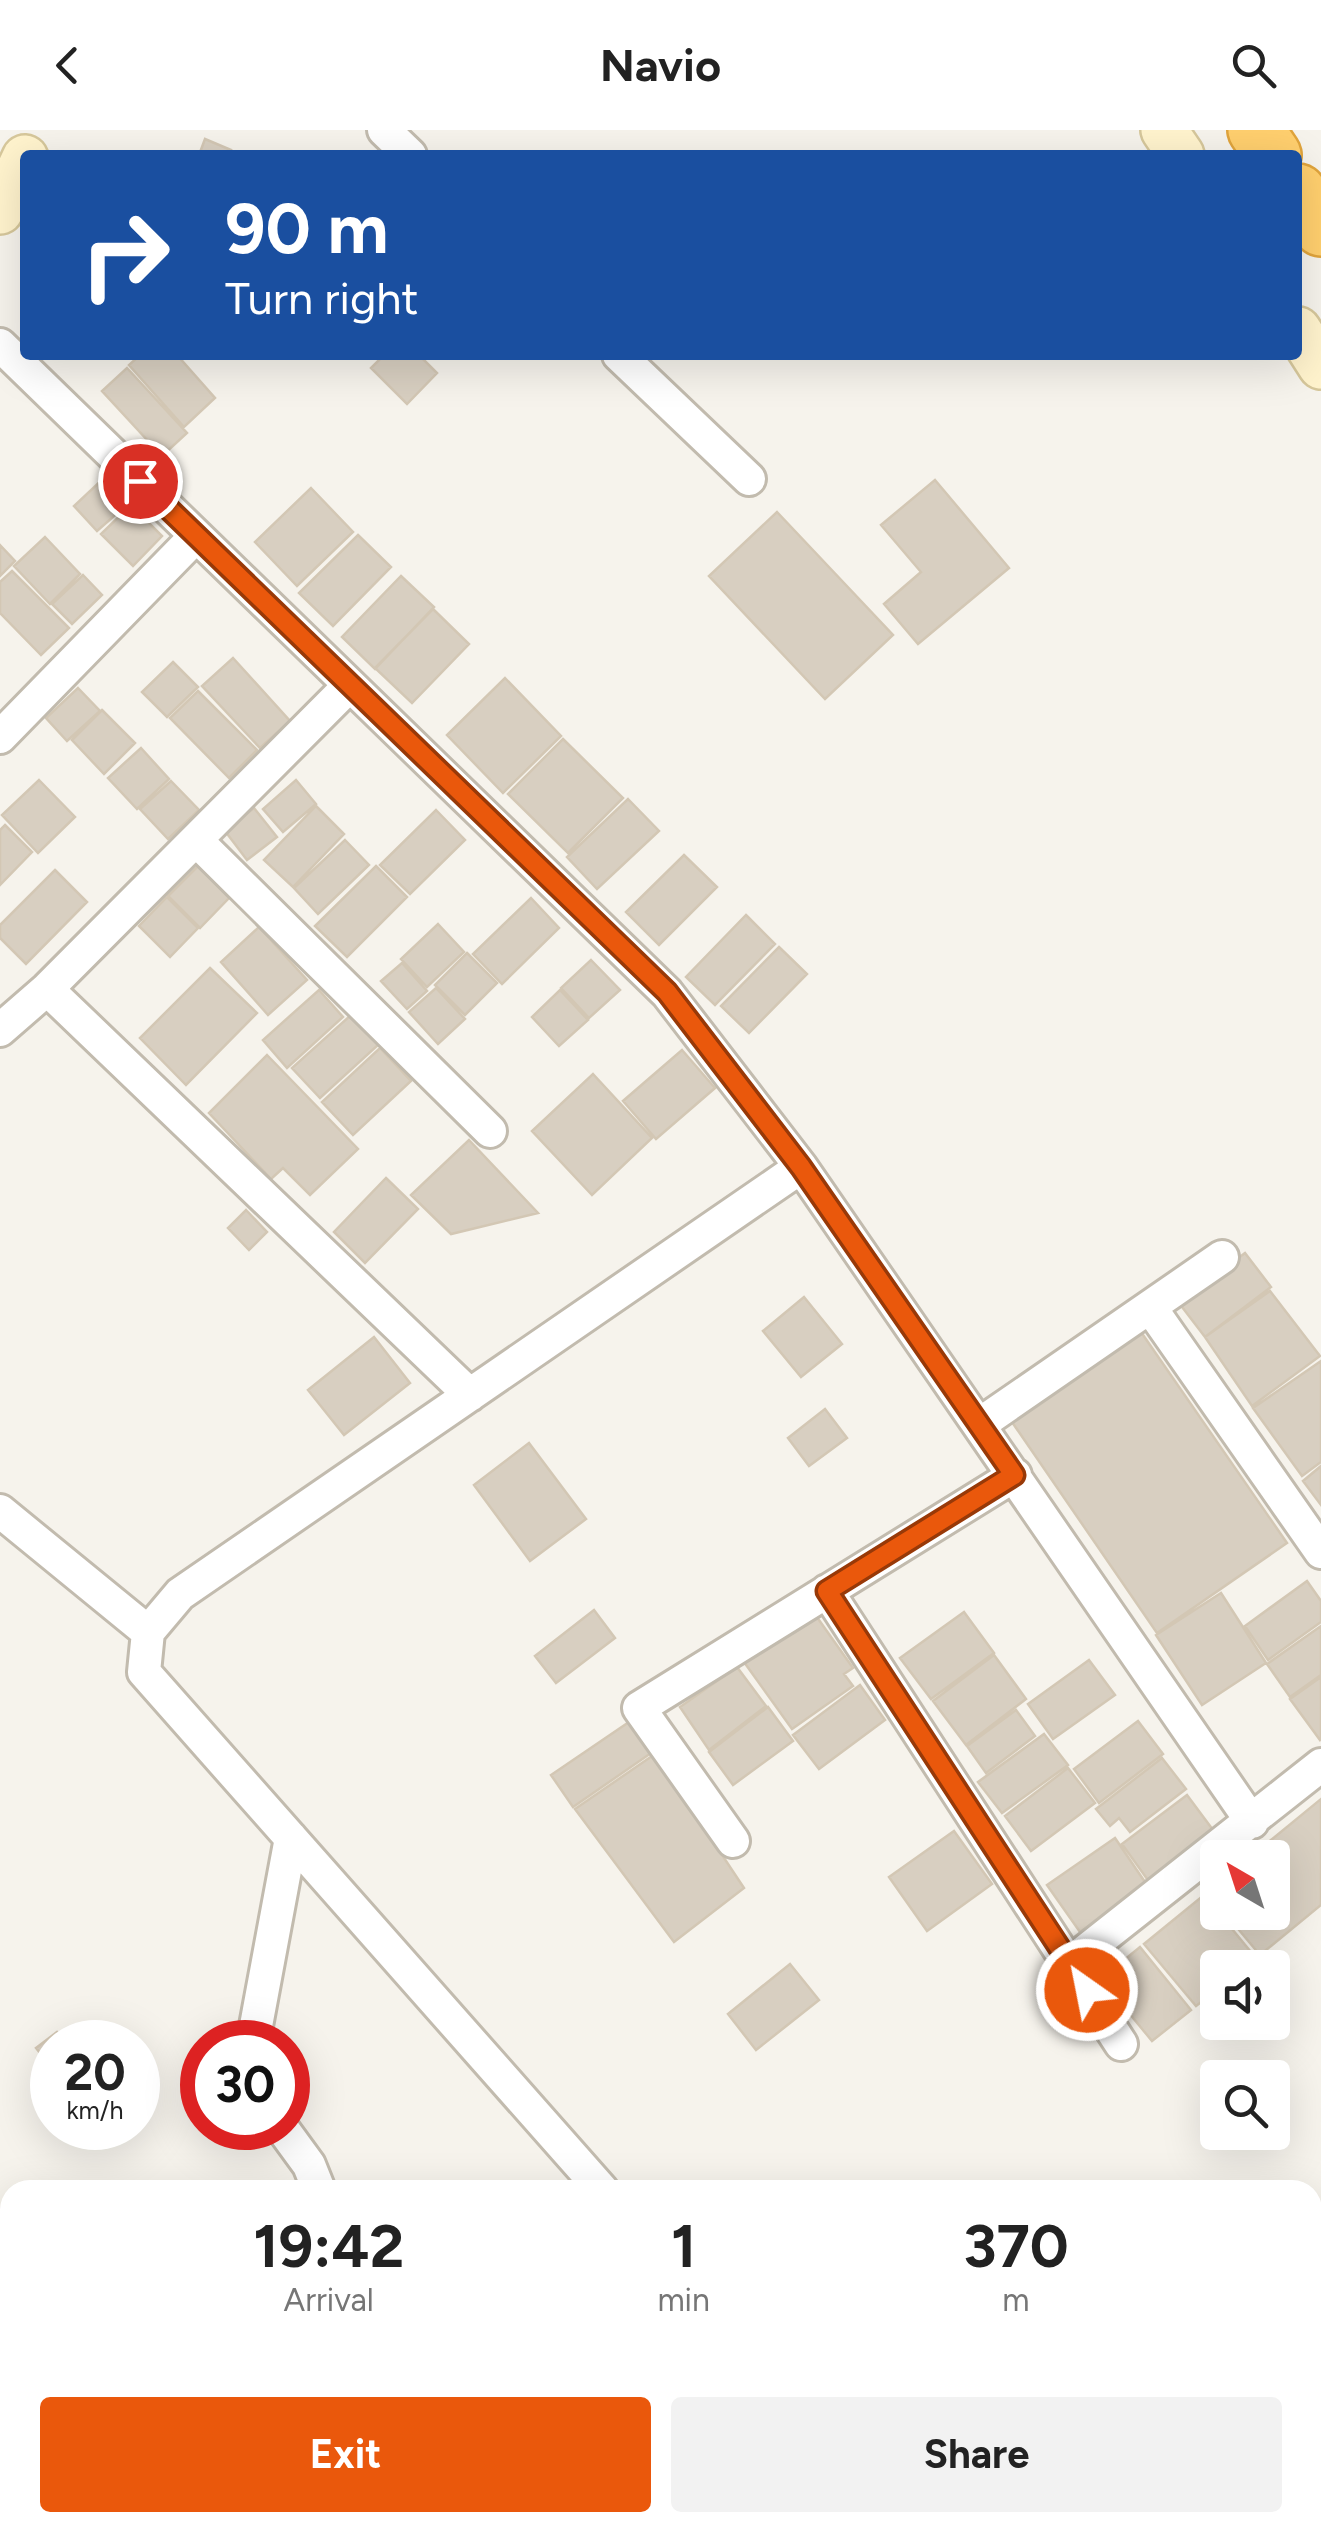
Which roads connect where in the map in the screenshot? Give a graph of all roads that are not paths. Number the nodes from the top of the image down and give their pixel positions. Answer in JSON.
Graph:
{"nodes":[{"id":1,"x":384,"y":130,"type":"edge"},
{"id":2,"x":405,"y":150,"type":"edge"},
{"id":3,"x":20,"y":169,"type":"edge"},
{"id":4,"x":1302,"y":198,"type":"edge"},
{"id":5,"x":0,"y":211,"type":"edge"},
{"id":6,"x":1321,"y":228,"type":"edge"},
{"id":7,"x":1302,"y":336,"type":"edge"},
{"id":8,"x":0,"y":345,"type":"edge"},
{"id":9,"x":624,"y":360,"type":"edge"},
{"id":10,"x":1321,"y":366,"type":"edge"},
{"id":11,"x":749,"y":479,"type":"dead end"},
{"id":12,"x":196,"y":536,"type":"junction"},
{"id":13,"x":350,"y":685,"type":"junction"},
{"id":14,"x":0,"y":737,"type":"edge"},
{"id":15,"x":196,"y":840,"type":"junction"},
{"id":16,"x":47,"y":989,"type":"junction"},
{"id":17,"x":0,"y":1030,"type":"edge"},
{"id":18,"x":490,"y":1132,"type":"dead end"},
{"id":19,"x":801,"y":1167,"type":"junction"},
{"id":20,"x":1222,"y":1257,"type":"dead end"},
{"id":21,"x":1150,"y":1307,"type":"junction"},
{"id":22,"x":470,"y":1396,"type":"junction"},
{"id":23,"x":980,"y":1424,"type":"junction"},
{"id":24,"x":1014,"y":1475,"type":"junction"},
{"id":25,"x":0,"y":1511,"type":"edge"},
{"id":26,"x":1321,"y":1552,"type":"edge"},
{"id":27,"x":827,"y":1591,"type":"junction"},
{"id":28,"x":148,"y":1632,"type":"junction"},
{"id":29,"x":1321,"y":1765,"type":"edge"},
{"id":30,"x":1252,"y":1822,"type":"junction"},
{"id":31,"x":291,"y":1838,"type":"junction"},
{"id":32,"x":733,"y":1841,"type":"dead end"},
{"id":33,"x":1070,"y":1964,"type":"junction"},
{"id":34,"x":257,"y":2020,"type":"edge"},
{"id":35,"x":1121,"y":2044,"type":"dead end"},
{"id":36,"x":298,"y":2150,"type":"edge"},
{"id":37,"x":315,"y":2180,"type":"edge"},
{"id":38,"x":593,"y":2180,"type":"edge"}],
"edges":[{"from":1,"to":2,"type":"street"},
{"from":3,"to":5,"type":"main road"},
{"from":4,"to":6,"type":"highway"},
{"from":7,"to":10,"type":"main road"},
{"from":8,"to":12,"type":"street"},
{"from":9,"to":11,"type":"street"},
{"from":12,"to":13,"type":"street"},
{"from":12,"to":14,"type":"street"},
{"from":13,"to":15,"type":"street"},
{"from":13,"to":19,"type":"street"},
{"from":15,"to":16,"type":"street"},
{"from":15,"to":18,"type":"street"},
{"from":16,"to":17,"type":"street"},
{"from":16,"to":22,"type":"street"},
{"from":19,"to":22,"type":"street"},
{"from":19,"to":23,"type":"street"},
{"from":20,"to":21,"type":"street"},
{"from":21,"to":23,"type":"street"},
{"from":21,"to":26,"type":"street"},
{"from":22,"to":28,"type":"street"},
{"from":23,"to":24,"type":"street"},
{"from":24,"to":27,"type":"street"},
{"from":24,"to":30,"type":"street"},
{"from":25,"to":28,"type":"street"},
{"from":27,"to":32,"type":"street"},
{"from":27,"to":33,"type":"street"},
{"from":28,"to":31,"type":"street"},
{"from":29,"to":30,"type":"street"},
{"from":30,"to":33,"type":"street"},
{"from":31,"to":34,"type":"street"},
{"from":31,"to":38,"type":"street"},
{"from":33,"to":35,"type":"street"},
{"from":36,"to":37,"type":"street"}]}
